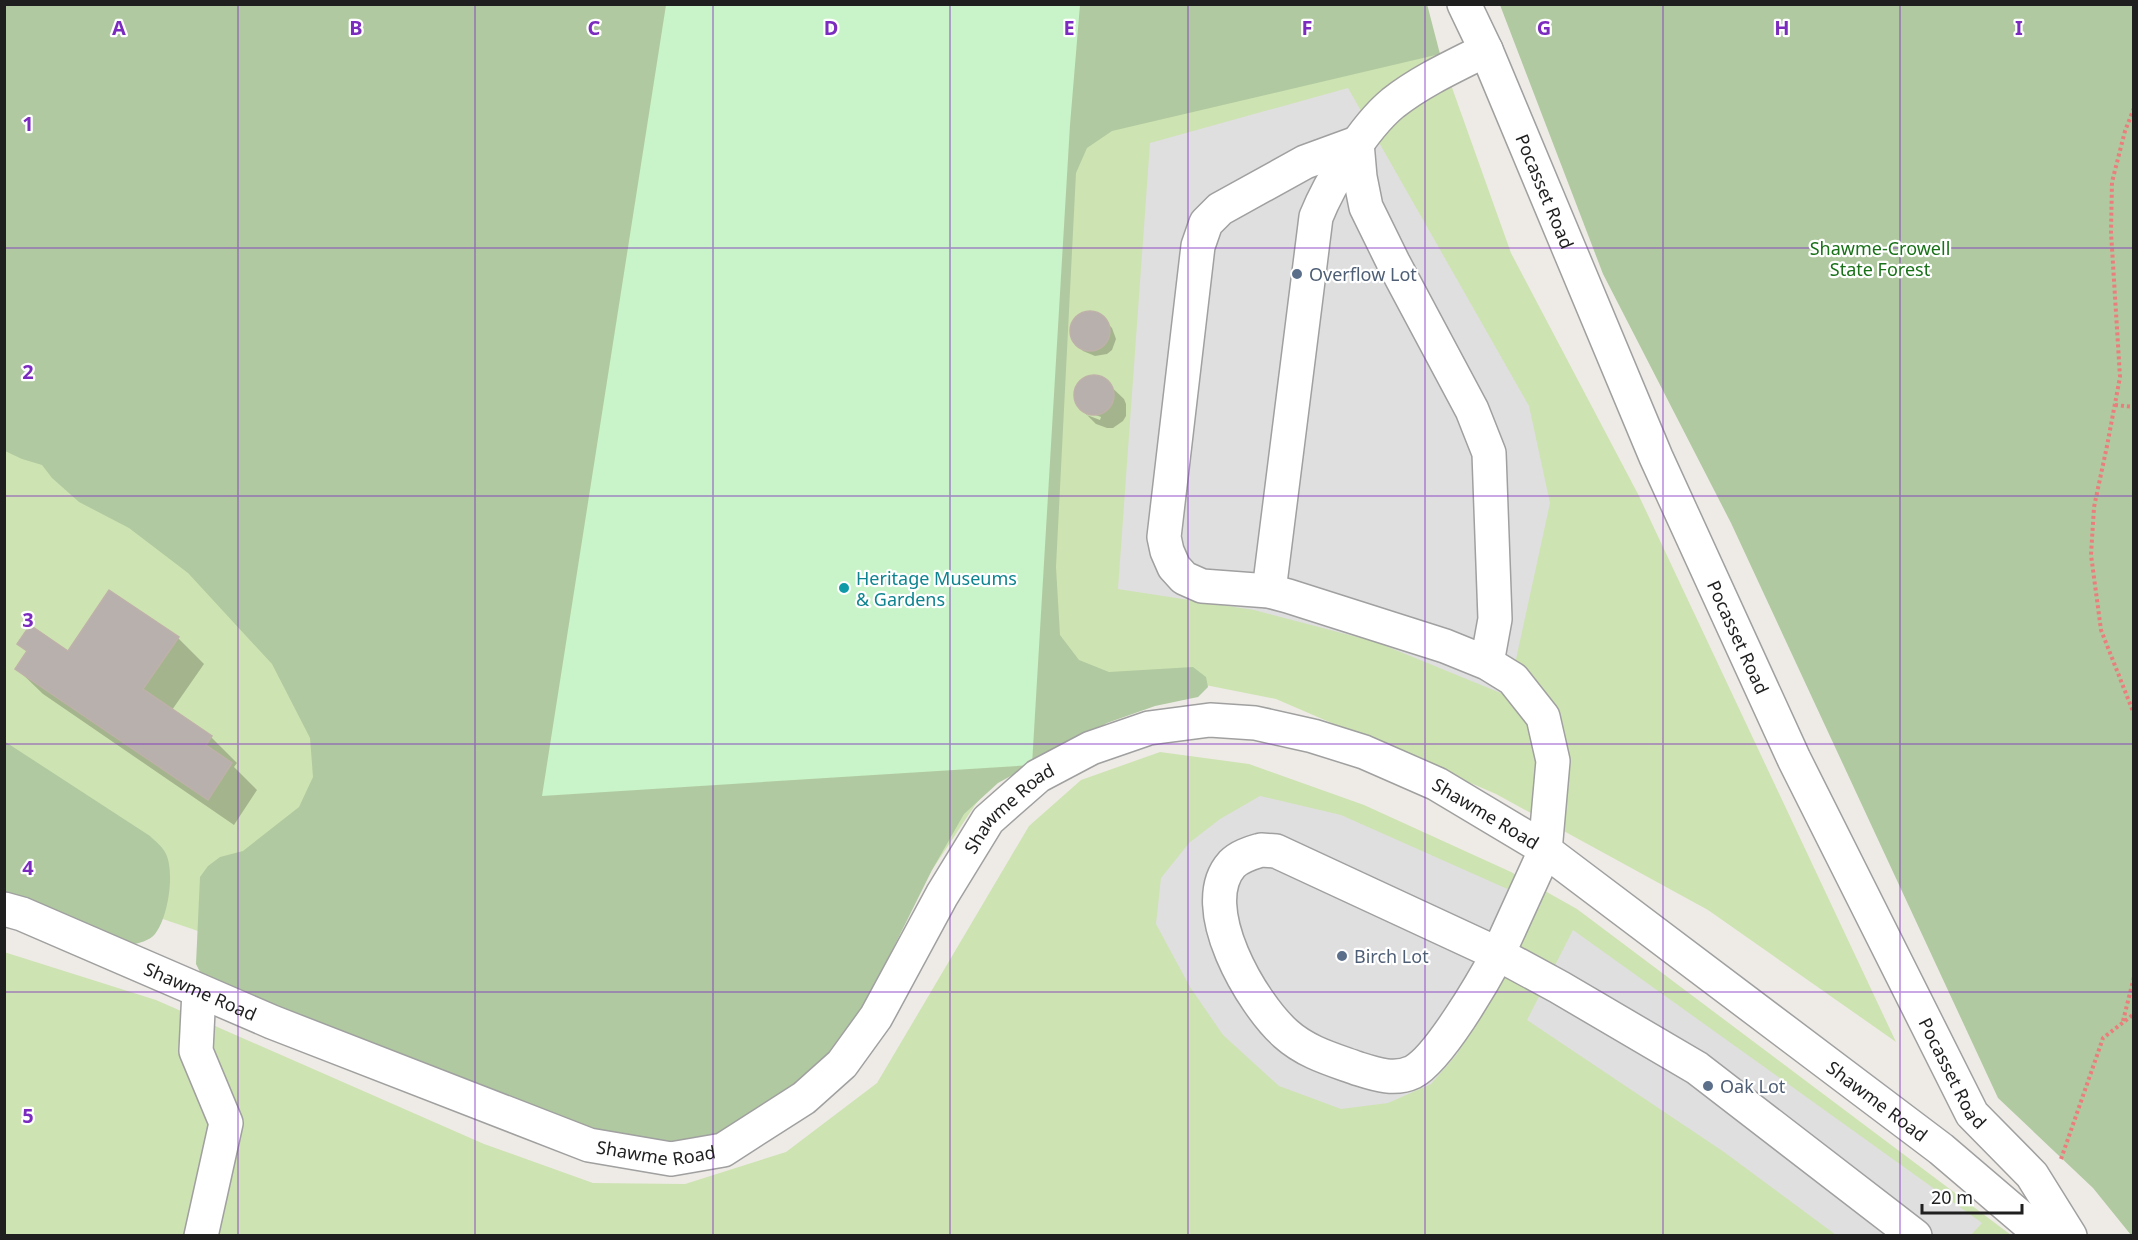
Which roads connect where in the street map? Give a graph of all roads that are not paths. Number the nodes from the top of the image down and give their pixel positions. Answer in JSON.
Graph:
{"nodes":[{"id":1,"x":1464,"y":4,"type":"edge"},
{"id":2,"x":1486,"y":50,"type":"junction"},
{"id":3,"x":1357,"y":143,"type":"junction"},
{"id":4,"x":1269,"y":591,"type":"junction"},
{"id":5,"x":1487,"y":663,"type":"junction"},
{"id":6,"x":1545,"y":851,"type":"junction"},
{"id":7,"x":4,"y":909,"type":"edge"},
{"id":8,"x":1498,"y":954,"type":"junction"},
{"id":9,"x":199,"y":991,"type":"junction"},
{"id":10,"x":201,"y":1236,"type":"edge"},
{"id":11,"x":1915,"y":1236,"type":"edge"},
{"id":12,"x":2043,"y":1236,"type":"edge"},
{"id":13,"x":2070,"y":1236,"type":"edge"}],
"edges":[{"from":1,"to":2,"type":"street","name":"Pocasset Road"},
{"from":2,"to":3,"type":"street"},
{"from":2,"to":13,"type":"street","name":"Pocasset Road"},
{"from":3,"to":4,"type":"street"},
{"from":3,"to":4,"type":"street"},
{"from":3,"to":5,"type":"street"},
{"from":4,"to":5,"type":"street"},
{"from":5,"to":6,"type":"street"},
{"from":6,"to":8,"type":"street"},
{"from":6,"to":9,"type":"street","name":"Shawme Road"},
{"from":6,"to":12,"type":"street","name":"Shawme Road"},
{"from":7,"to":9,"type":"street","name":"Shawme Road"},
{"from":8,"to":8,"type":"street"},
{"from":8,"to":11,"type":"street"},
{"from":9,"to":10,"type":"street"}]}
